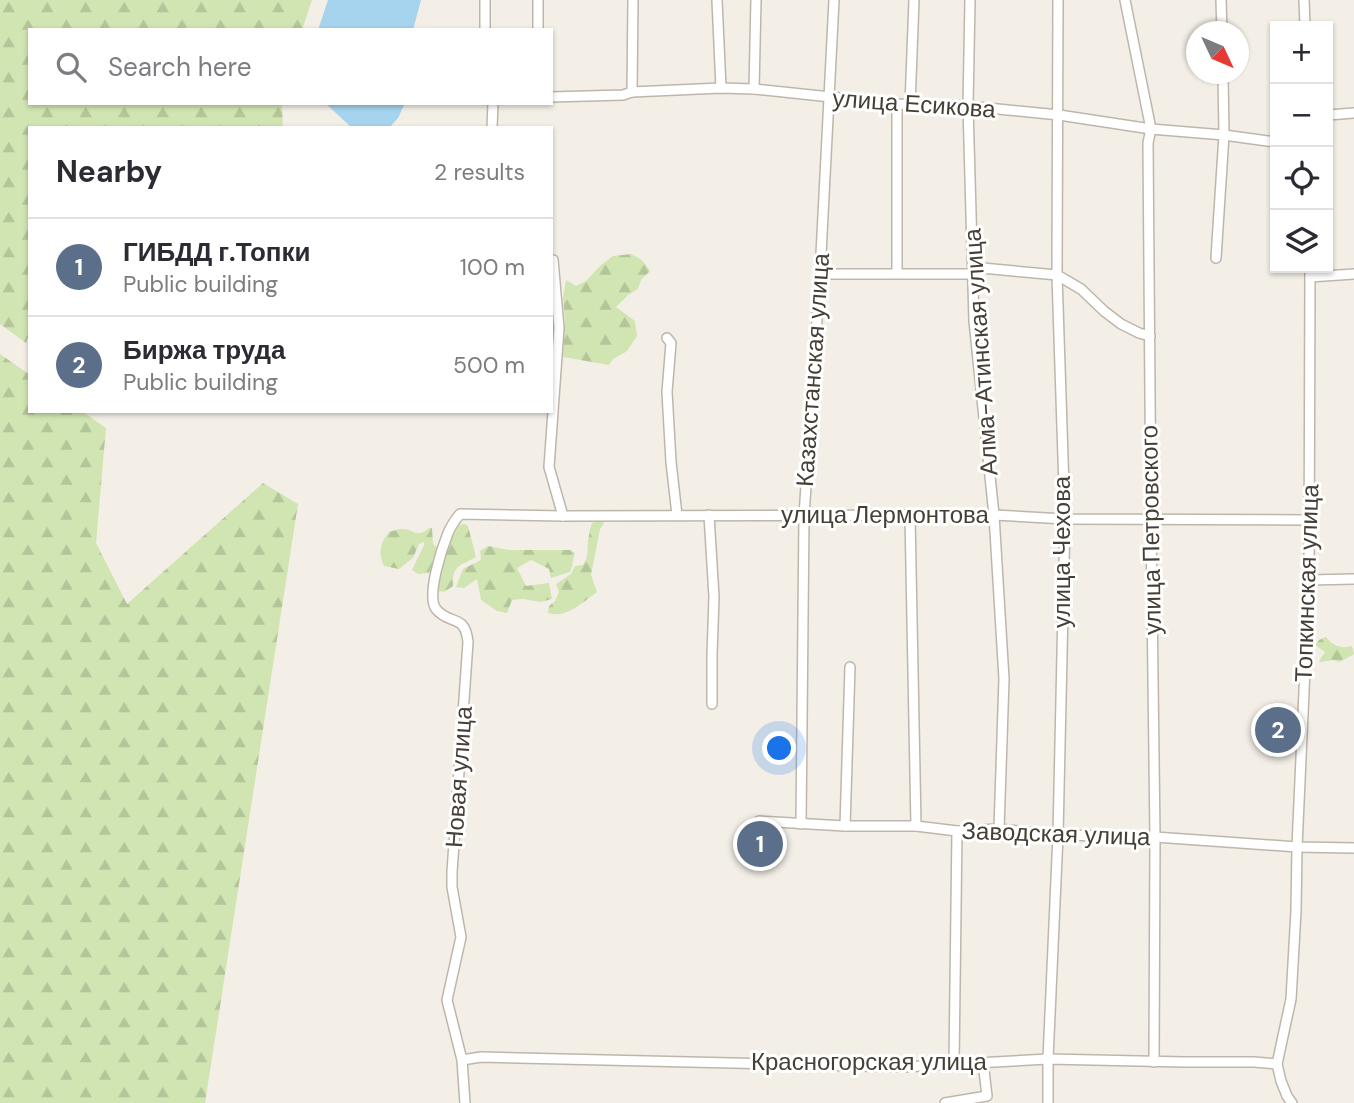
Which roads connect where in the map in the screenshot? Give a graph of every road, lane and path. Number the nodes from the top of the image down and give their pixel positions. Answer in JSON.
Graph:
{"nodes":[{"id":1,"x":485,"y":0,"type":"edge"},
{"id":2,"x":538,"y":0,"type":"edge"},
{"id":3,"x":633,"y":0,"type":"edge"},
{"id":4,"x":717,"y":0,"type":"edge"},
{"id":5,"x":756,"y":0,"type":"edge"},
{"id":6,"x":834,"y":0,"type":"edge"},
{"id":7,"x":914,"y":0,"type":"edge"},
{"id":8,"x":970,"y":0,"type":"edge"},
{"id":9,"x":1058,"y":0,"type":"edge"},
{"id":10,"x":1125,"y":0,"type":"edge"},
{"id":11,"x":1221,"y":0,"type":"edge"},
{"id":12,"x":1304,"y":0,"type":"edge"},
{"id":13,"x":1222,"y":21,"type":"edge"},
{"id":14,"x":1305,"y":21,"type":"edge"},
{"id":15,"x":485,"y":28,"type":"edge"},
{"id":16,"x":538,"y":28,"type":"edge"},
{"id":17,"x":1223,"y":84,"type":"edge"},
{"id":18,"x":721,"y":88,"type":"junction"},
{"id":19,"x":754,"y":89,"type":"junction"},
{"id":20,"x":632,"y":92,"type":"junction"},
{"id":21,"x":553,"y":97,"type":"edge"},
{"id":22,"x":829,"y":98,"type":"junction"},
{"id":23,"x":897,"y":104,"type":"junction"},
{"id":24,"x":910,"y":104,"type":"junction"},
{"id":25,"x":493,"y":105,"type":"edge"},
{"id":26,"x":968,"y":106,"type":"junction"},
{"id":27,"x":1354,"y":113,"type":"edge"},
{"id":28,"x":1333,"y":115,"type":"edge"},
{"id":29,"x":1059,"y":116,"type":"junction"},
{"id":30,"x":492,"y":126,"type":"edge"},
{"id":31,"x":1150,"y":129,"type":"junction"},
{"id":32,"x":1224,"y":135,"type":"junction"},
{"id":33,"x":1270,"y":141,"type":"edge"},
{"id":34,"x":1216,"y":258,"type":"dead end"},
{"id":35,"x":553,"y":260,"type":"edge"},
{"id":36,"x":897,"y":273,"type":"junction"},
{"id":37,"x":1310,"y":273,"type":"edge"},
{"id":38,"x":1332,"y":273,"type":"edge"},
{"id":39,"x":820,"y":274,"type":"junction"},
{"id":40,"x":972,"y":274,"type":"junction"},
{"id":41,"x":1354,"y":274,"type":"edge"},
{"id":42,"x":1057,"y":275,"type":"junction"},
{"id":43,"x":1150,"y":336,"type":"junction"},
{"id":44,"x":667,"y":338,"type":"dead end"},
{"id":45,"x":460,"y":514,"type":"joint"},
{"id":46,"x":994,"y":514,"type":"junction"},
{"id":47,"x":677,"y":515,"type":"junction"},
{"id":48,"x":709,"y":515,"type":"junction"},
{"id":49,"x":564,"y":516,"type":"junction"},
{"id":50,"x":804,"y":516,"type":"junction"},
{"id":51,"x":910,"y":516,"type":"junction"},
{"id":52,"x":1065,"y":519,"type":"junction"},
{"id":53,"x":1151,"y":519,"type":"junction"},
{"id":54,"x":1309,"y":520,"type":"junction"},
{"id":55,"x":1354,"y":579,"type":"edge"},
{"id":56,"x":1309,"y":580,"type":"junction"},
{"id":57,"x":850,"y":667,"type":"dead end"},
{"id":58,"x":712,"y":705,"type":"dead end"},
{"id":59,"x":759,"y":821,"type":"dead end"},
{"id":60,"x":801,"y":824,"type":"junction"},
{"id":61,"x":845,"y":826,"type":"junction"},
{"id":62,"x":916,"y":826,"type":"junction"},
{"id":63,"x":999,"y":829,"type":"junction"},
{"id":64,"x":957,"y":831,"type":"junction"},
{"id":65,"x":1058,"y":835,"type":"junction"},
{"id":66,"x":1156,"y":837,"type":"junction"},
{"id":67,"x":1297,"y":847,"type":"junction"},
{"id":68,"x":1354,"y":848,"type":"edge"},
{"id":69,"x":1048,"y":1059,"type":"junction"},
{"id":70,"x":462,"y":1060,"type":"junction"},
{"id":71,"x":984,"y":1062,"type":"junction"},
{"id":72,"x":1154,"y":1062,"type":"junction"},
{"id":73,"x":954,"y":1063,"type":"junction"},
{"id":74,"x":1277,"y":1064,"type":"junction"},
{"id":75,"x":988,"y":1100,"type":"edge"},
{"id":76,"x":465,"y":1103,"type":"edge"},
{"id":77,"x":945,"y":1103,"type":"edge"},
{"id":78,"x":1048,"y":1103,"type":"edge"},
{"id":79,"x":1292,"y":1103,"type":"edge"}],
"edges":[{"from":1,"to":15,"type":"street"},
{"from":2,"to":16,"type":"street"},
{"from":3,"to":20,"type":"street"},
{"from":4,"to":18,"type":"street"},
{"from":5,"to":19,"type":"street"},
{"from":6,"to":22,"type":"street","name":"Казахстанская улица"},
{"from":7,"to":24,"type":"street"},
{"from":8,"to":26,"type":"street","name":"Алма-Атинская улица"},
{"from":9,"to":29,"type":"street","name":"улица Чехова"},
{"from":10,"to":31,"type":"street","name":"улица Петровского"},
{"from":11,"to":13,"type":"street"},
{"from":12,"to":14,"type":"street"},
{"from":17,"to":32,"type":"street"},
{"from":18,"to":19,"type":"street","name":"улица Есикова"},
{"from":18,"to":20,"type":"street","name":"улица Есикова"},
{"from":19,"to":22,"type":"street","name":"улица Есикова"},
{"from":20,"to":21,"type":"street","name":"улица Есикова"},
{"from":22,"to":23,"type":"street","name":"улица Есикова"},
{"from":22,"to":39,"type":"street","name":"Казахстанская улица"},
{"from":23,"to":24,"type":"street","name":"улица Есикова"},
{"from":23,"to":36,"type":"street"},
{"from":24,"to":26,"type":"street","name":"улица Есикова"},
{"from":25,"to":30,"type":"street"},
{"from":26,"to":29,"type":"street","name":"улица Есикова"},
{"from":26,"to":40,"type":"street","name":"Алма-Атинская улица"},
{"from":27,"to":28,"type":"street"},
{"from":29,"to":31,"type":"street","name":"улица Есикова"},
{"from":29,"to":42,"type":"street","name":"улица Чехова"},
{"from":31,"to":32,"type":"street","name":"улица Есикова"},
{"from":31,"to":43,"type":"street","name":"улица Петровского"},
{"from":32,"to":33,"type":"street","name":"улица Есикова"},
{"from":32,"to":34,"type":"street"},
{"from":35,"to":49,"type":"street"},
{"from":36,"to":39,"type":"street"},
{"from":36,"to":40,"type":"street"},
{"from":37,"to":54,"type":"street","name":"Топкинская улица"},
{"from":38,"to":41,"type":"street"},
{"from":39,"to":50,"type":"street","name":"Казахстанская улица"},
{"from":40,"to":42,"type":"street"},
{"from":40,"to":46,"type":"street","name":"Алма-Атинская улица"},
{"from":42,"to":43,"type":"street"},
{"from":42,"to":52,"type":"street","name":"улица Чехова"},
{"from":43,"to":53,"type":"street","name":"улица Петровского"},
{"from":44,"to":47,"type":"street"},
{"from":45,"to":49,"type":"street","name":"улица Лермонтова"},
{"from":45,"to":70,"type":"street","name":"Новая улица"},
{"from":46,"to":51,"type":"street","name":"улица Лермонтова"},
{"from":46,"to":52,"type":"street","name":"улица Лермонтова"},
{"from":46,"to":63,"type":"street","name":"Алма-Атинская улица"},
{"from":47,"to":48,"type":"street","name":"улица Лермонтова"},
{"from":47,"to":49,"type":"street","name":"улица Лермонтова"},
{"from":48,"to":50,"type":"street","name":"улица Лермонтова"},
{"from":48,"to":58,"type":"street"},
{"from":50,"to":51,"type":"street","name":"улица Лермонтова"},
{"from":50,"to":60,"type":"street","name":"Казахстанская улица"},
{"from":51,"to":62,"type":"street"},
{"from":52,"to":53,"type":"street","name":"улица Лермонтова"},
{"from":52,"to":65,"type":"street","name":"улица Чехова"},
{"from":53,"to":54,"type":"street","name":"улица Лермонтова"},
{"from":53,"to":66,"type":"street","name":"улица Петровского"},
{"from":54,"to":56,"type":"street","name":"Топкинская улица"},
{"from":55,"to":56,"type":"street"},
{"from":56,"to":67,"type":"street","name":"Топкинская улица"},
{"from":57,"to":61,"type":"street"},
{"from":59,"to":60,"type":"street","name":"Заводская улица"},
{"from":60,"to":61,"type":"street","name":"Заводская улица"},
{"from":61,"to":62,"type":"street","name":"Заводская улица"},
{"from":62,"to":64,"type":"street","name":"Заводская улица"},
{"from":63,"to":64,"type":"street","name":"Заводская улица"},
{"from":63,"to":65,"type":"street","name":"Заводская улица"},
{"from":64,"to":73,"type":"street"},
{"from":65,"to":66,"type":"street","name":"Заводская улица"},
{"from":65,"to":69,"type":"street","name":"улица Чехова"},
{"from":66,"to":67,"type":"street","name":"Заводская улица"},
{"from":66,"to":72,"type":"street","name":"улица Петровского"},
{"from":67,"to":68,"type":"street","name":"Заводская улица"},
{"from":67,"to":74,"type":"street","name":"Топкинская улица"},
{"from":69,"to":71,"type":"street","name":"Красногорская улица"},
{"from":69,"to":72,"type":"street","name":"Красногорская улица"},
{"from":69,"to":78,"type":"street","name":"улица Чехова"},
{"from":70,"to":73,"type":"street","name":"Красногорская улица"},
{"from":70,"to":76,"type":"street"},
{"from":71,"to":73,"type":"street","name":"Красногорская улица"},
{"from":71,"to":75,"type":"street"},
{"from":72,"to":74,"type":"street","name":"Красногорская улица"},
{"from":74,"to":79,"type":"street"},
{"from":75,"to":77,"type":"street"}]}
